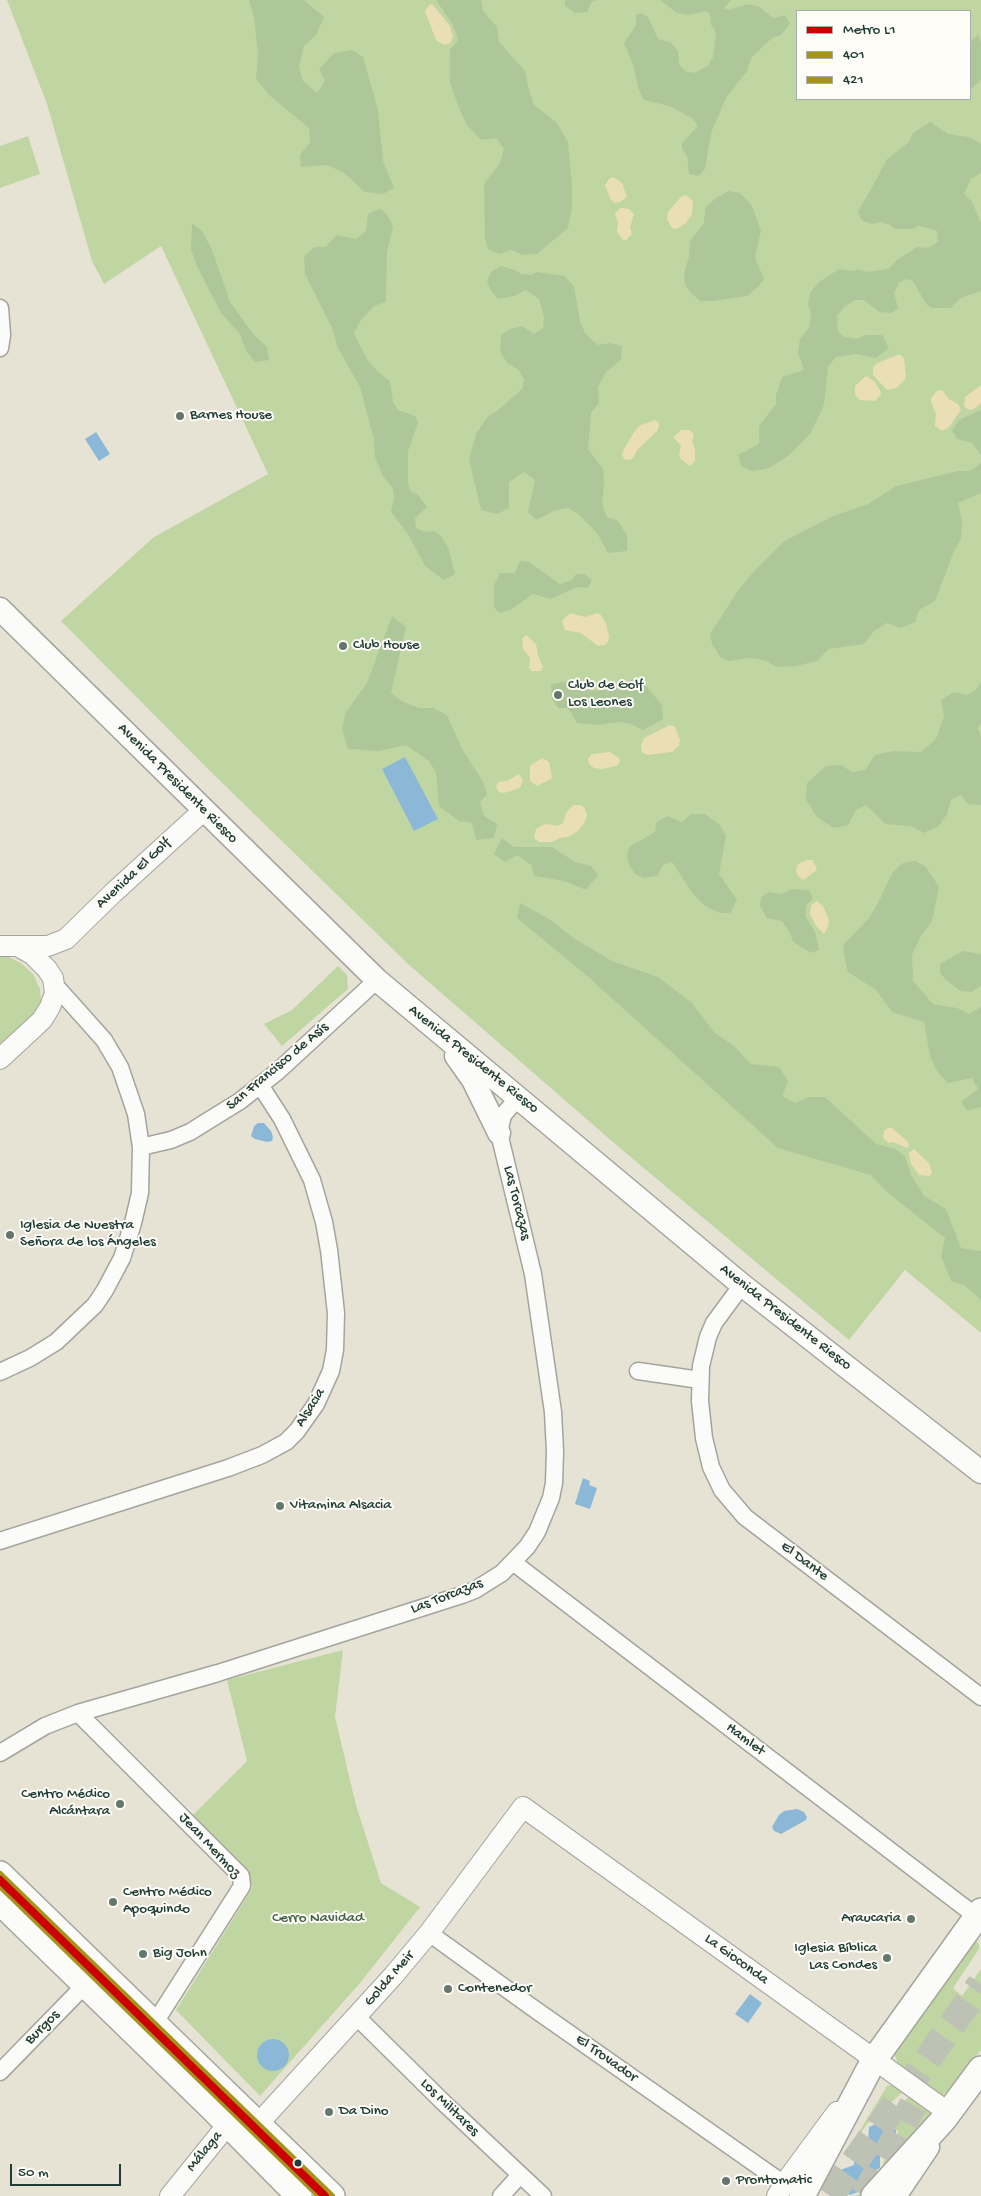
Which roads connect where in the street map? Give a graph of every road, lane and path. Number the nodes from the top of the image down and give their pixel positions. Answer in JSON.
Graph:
{"nodes":[{"id":1,"x":0,"y":308,"type":"edge"},
{"id":2,"x":0,"y":348,"type":"edge"},
{"id":3,"x":0,"y":609,"type":"edge"},
{"id":4,"x":204,"y":810,"type":"junction"},
{"id":5,"x":66,"y":939,"type":"junction"},
{"id":6,"x":0,"y":946,"type":"edge"},
{"id":7,"x":22,"y":948,"type":"junction"},
{"id":8,"x":377,"y":980,"type":"junction"},
{"id":9,"x":54,"y":981,"type":"junction"},
{"id":10,"x":441,"y":1034,"type":"junction"},
{"id":11,"x":0,"y":1059,"type":"edge"},
{"id":12,"x":260,"y":1085,"type":"junction"},
{"id":13,"x":519,"y":1098,"type":"junction"},
{"id":14,"x":499,"y":1132,"type":"junction"},
{"id":15,"x":141,"y":1147,"type":"junction"},
{"id":16,"x":742,"y":1285,"type":"junction"},
{"id":17,"x":638,"y":1371,"type":"dead end"},
{"id":18,"x":0,"y":1372,"type":"edge"},
{"id":19,"x":700,"y":1380,"type":"junction"},
{"id":20,"x":981,"y":1472,"type":"edge"},
{"id":21,"x":0,"y":1541,"type":"edge"},
{"id":22,"x":514,"y":1563,"type":"junction"},
{"id":23,"x":981,"y":1697,"type":"edge"},
{"id":24,"x":78,"y":1713,"type":"junction"},
{"id":25,"x":0,"y":1753,"type":"edge"},
{"id":26,"x":523,"y":1807,"type":"joint"},
{"id":27,"x":0,"y":1874,"type":"edge"},
{"id":28,"x":0,"y":1902,"type":"edge"},
{"id":29,"x":979,"y":1914,"type":"edge"},
{"id":30,"x":430,"y":1933,"type":"junction"},
{"id":31,"x":85,"y":1985,"type":"junction"},
{"id":32,"x":357,"y":2017,"type":"junction"},
{"id":33,"x":154,"y":2024,"type":"junction"},
{"id":34,"x":874,"y":2060,"type":"junction"},
{"id":35,"x":981,"y":2069,"type":"edge"},
{"id":36,"x":0,"y":2072,"type":"edge"},
{"id":37,"x":947,"y":2116,"type":"junction"},
{"id":38,"x":243,"y":2123,"type":"junction"},
{"id":39,"x":520,"y":2175,"type":"junction"},
{"id":40,"x":787,"y":2192,"type":"edge"},
{"id":41,"x":170,"y":2196,"type":"edge"},
{"id":42,"x":299,"y":2196,"type":"edge"},
{"id":43,"x":332,"y":2196,"type":"edge"},
{"id":44,"x":501,"y":2196,"type":"edge"},
{"id":45,"x":543,"y":2196,"type":"edge"},
{"id":46,"x":874,"y":2196,"type":"edge"},
{"id":47,"x":895,"y":2196,"type":"edge"}],
"edges":[{"from":1,"to":2,"type":"street"},
{"from":3,"to":4,"type":"main road","name":"Avenida Presidente Riesco"},
{"from":4,"to":5,"type":"street","name":"Avenida El Golf"},
{"from":4,"to":8,"type":"main road","name":"Avenida Presidente Riesco"},
{"from":5,"to":7,"type":"street","name":"Avenida El Golf"},
{"from":5,"to":9,"type":"street","name":"Avenida El Golf"},
{"from":6,"to":7,"type":"street","name":"Avenida El Golf"},
{"from":7,"to":9,"type":"street"},
{"from":8,"to":10,"type":"main road","name":"Avenida Presidente Riesco"},
{"from":8,"to":12,"type":"street","name":"San Francisco de Asís"},
{"from":9,"to":11,"type":"street","name":"Avenida El Golf"},
{"from":9,"to":15,"type":"street"},
{"from":10,"to":13,"type":"main road","name":"Avenida Presidente Riesco"},
{"from":10,"to":14,"type":"main road"},
{"from":12,"to":15,"type":"street","name":"San Francisco de Asís"},
{"from":12,"to":21,"type":"street","name":"Alsacia"},
{"from":13,"to":14,"type":"street"},
{"from":13,"to":16,"type":"main road","name":"Avenida Presidente Riesco"},
{"from":14,"to":22,"type":"street","name":"Las Torcazas"},
{"from":15,"to":18,"type":"street"},
{"from":16,"to":19,"type":"street","name":"El Dante"},
{"from":16,"to":20,"type":"main road","name":"Avenida Presidente Riesco"},
{"from":17,"to":19,"type":"street"},
{"from":19,"to":23,"type":"street","name":"El Dante"},
{"from":22,"to":24,"type":"street","name":"Las Torcazas"},
{"from":22,"to":29,"type":"street","name":"Hamlet"},
{"from":24,"to":25,"type":"street","name":"Las Torcazas"},
{"from":24,"to":33,"type":"street","name":"Jean Mermoz"},
{"from":26,"to":30,"type":"street","name":"Golda Meir"},
{"from":26,"to":34,"type":"street","name":"La Gioconda"},
{"from":27,"to":33,"type":"main road"},
{"from":28,"to":31,"type":"main road"},
{"from":29,"to":34,"type":"main road"},
{"from":30,"to":32,"type":"street","name":"Golda Meir"},
{"from":30,"to":40,"type":"street","name":"El Trovador"},
{"from":31,"to":36,"type":"street","name":"Burgos"},
{"from":31,"to":38,"type":"main road"},
{"from":32,"to":38,"type":"street","name":"Golda Meir"},
{"from":32,"to":39,"type":"street","name":"Los Militares"},
{"from":33,"to":38,"type":"main road"},
{"from":34,"to":37,"type":"street","name":"La Gioconda"},
{"from":34,"to":40,"type":"main road"},
{"from":35,"to":37,"type":"main road"},
{"from":37,"to":46,"type":"main road"},
{"from":37,"to":47,"type":"main road"},
{"from":38,"to":41,"type":"street","name":"Málaga"},
{"from":38,"to":42,"type":"main road"},
{"from":38,"to":43,"type":"main road"},
{"from":39,"to":44,"type":"street"},
{"from":39,"to":45,"type":"street","name":"Los Militares"}]}
